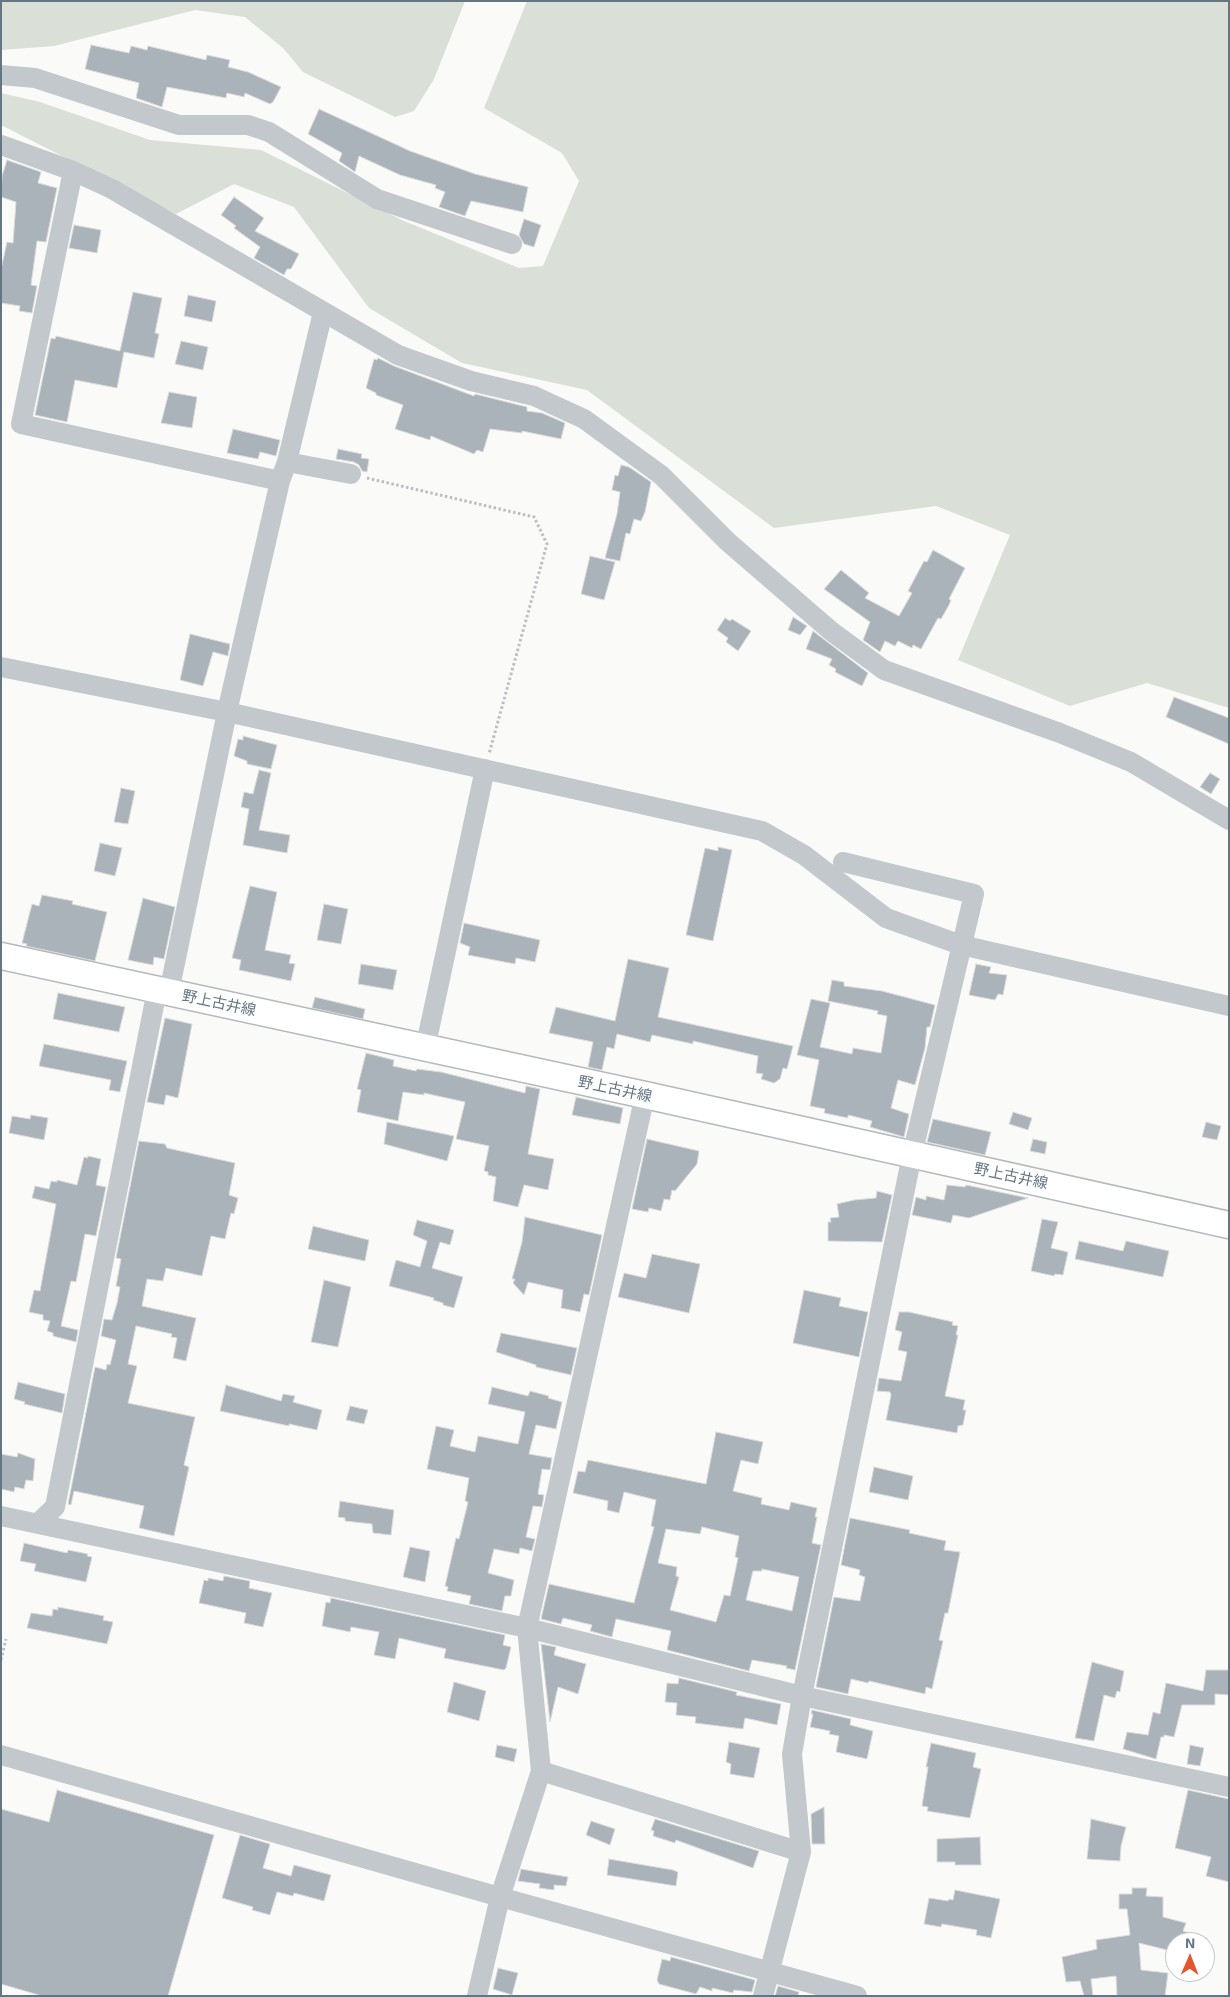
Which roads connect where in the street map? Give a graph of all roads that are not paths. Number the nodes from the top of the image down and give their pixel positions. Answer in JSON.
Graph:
{"nodes":[{"id":1,"x":1,"y":75,"type":"edge"},
{"id":2,"x":1,"y":145,"type":"edge"},
{"id":3,"x":73,"y":171,"type":"junction"},
{"id":4,"x":512,"y":244,"type":"dead end"},
{"id":5,"x":323,"y":312,"type":"junction"},
{"id":6,"x":284,"y":471,"type":"junction"},
{"id":7,"x":351,"y":474,"type":"road end"},
{"id":8,"x":1,"y":667,"type":"edge"},
{"id":9,"x":227,"y":712,"type":"junction"},
{"id":10,"x":485,"y":769,"type":"junction"},
{"id":11,"x":1229,"y":820,"type":"edge"},
{"id":12,"x":843,"y":862,"type":"dead end"},
{"id":13,"x":960,"y":945,"type":"junction"},
{"id":14,"x":1,"y":956,"type":"edge"},
{"id":15,"x":163,"y":991,"type":"junction"},
{"id":16,"x":1229,"y":1006,"type":"edge"},
{"id":17,"x":425,"y":1049,"type":"junction"},
{"id":18,"x":645,"y":1095,"type":"junction"},
{"id":19,"x":912,"y":1155,"type":"junction"},
{"id":20,"x":1229,"y":1224,"type":"edge"},
{"id":21,"x":1,"y":1516,"type":"edge"},
{"id":22,"x":38,"y":1523,"type":"junction"},
{"id":23,"x":527,"y":1628,"type":"junction"},
{"id":24,"x":802,"y":1696,"type":"junction"},
{"id":25,"x":1,"y":1755,"type":"edge"},
{"id":26,"x":541,"y":1771,"type":"junction"},
{"id":27,"x":1229,"y":1787,"type":"edge"},
{"id":28,"x":802,"y":1852,"type":"junction"},
{"id":29,"x":500,"y":1897,"type":"junction"},
{"id":30,"x":769,"y":1971,"type":"junction"},
{"id":31,"x":477,"y":1996,"type":"edge"},
{"id":32,"x":763,"y":1996,"type":"edge"},
{"id":33,"x":857,"y":1996,"type":"edge"}],
"edges":[{"from":1,"to":4,"type":"street"},
{"from":2,"to":3,"type":"street"},
{"from":3,"to":5,"type":"street"},
{"from":3,"to":6,"type":"street"},
{"from":5,"to":6,"type":"street"},
{"from":5,"to":11,"type":"street"},
{"from":6,"to":7,"type":"street"},
{"from":6,"to":9,"type":"street"},
{"from":8,"to":9,"type":"street"},
{"from":9,"to":10,"type":"street"},
{"from":9,"to":15,"type":"street"},
{"from":10,"to":13,"type":"street"},
{"from":10,"to":17,"type":"street"},
{"from":12,"to":13,"type":"street"},
{"from":13,"to":16,"type":"street"},
{"from":13,"to":19,"type":"street"},
{"from":14,"to":15,"type":"main road","name":"野上古井線"},
{"from":15,"to":17,"type":"main road","name":"野上古井線"},
{"from":15,"to":22,"type":"street"},
{"from":17,"to":18,"type":"main road","name":"野上古井線"},
{"from":18,"to":19,"type":"main road","name":"野上古井線"},
{"from":18,"to":23,"type":"street"},
{"from":19,"to":20,"type":"main road","name":"野上古井線"},
{"from":19,"to":24,"type":"street"},
{"from":21,"to":22,"type":"street"},
{"from":22,"to":23,"type":"street"},
{"from":23,"to":24,"type":"street"},
{"from":23,"to":26,"type":"street"},
{"from":24,"to":27,"type":"street"},
{"from":24,"to":28,"type":"street"},
{"from":25,"to":29,"type":"street"},
{"from":26,"to":28,"type":"street"},
{"from":26,"to":29,"type":"street"},
{"from":28,"to":30,"type":"street"},
{"from":29,"to":30,"type":"street"},
{"from":29,"to":31,"type":"street"},
{"from":30,"to":32,"type":"street"},
{"from":30,"to":33,"type":"street"}]}
